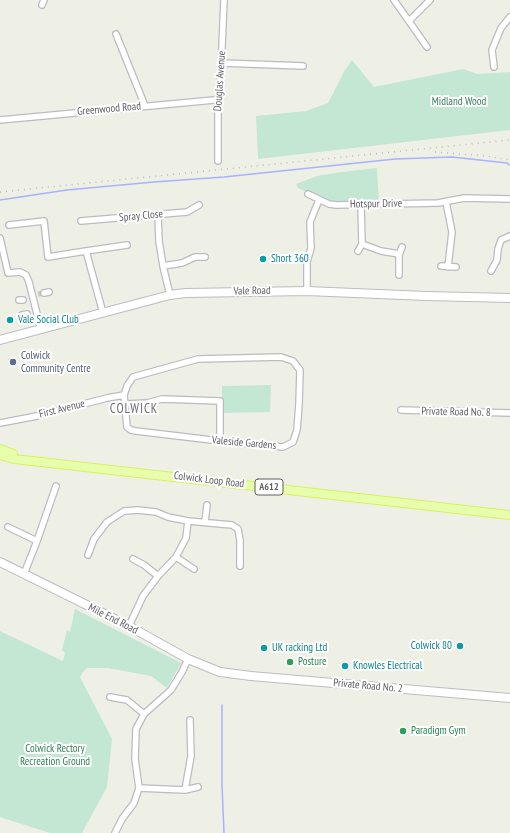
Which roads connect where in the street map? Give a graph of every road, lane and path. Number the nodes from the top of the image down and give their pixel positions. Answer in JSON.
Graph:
{"nodes":[{"id":1,"x":224,"y":0,"type":"edge"},
{"id":2,"x":394,"y":0,"type":"edge"},
{"id":3,"x":430,"y":0,"type":"edge"},
{"id":4,"x":510,"y":17,"type":"edge"},
{"id":5,"x":409,"y":21,"type":"junction"},
{"id":6,"x":116,"y":34,"type":"dead end"},
{"id":7,"x":427,"y":47,"type":"dead end"},
{"id":8,"x":222,"y":63,"type":"junction"},
{"id":9,"x":303,"y":66,"type":"dead end"},
{"id":10,"x":494,"y":67,"type":"dead end"},
{"id":11,"x":218,"y":99,"type":"junction"},
{"id":12,"x":145,"y":106,"type":"junction"},
{"id":13,"x":0,"y":120,"type":"edge"},
{"id":14,"x":218,"y":162,"type":"dead end"},
{"id":15,"x":308,"y":194,"type":"dead end"},
{"id":16,"x":510,"y":198,"type":"edge"},
{"id":17,"x":319,"y":200,"type":"junction"},
{"id":18,"x":446,"y":202,"type":"junction"},
{"id":19,"x":199,"y":205,"type":"dead end"},
{"id":20,"x":361,"y":205,"type":"junction"},
{"id":21,"x":158,"y":215,"type":"junction"},
{"id":22,"x":81,"y":221,"type":"dead end"},
{"id":23,"x":9,"y":225,"type":"dead end"},
{"id":24,"x":510,"y":236,"type":"edge"},
{"id":25,"x":0,"y":238,"type":"edge"},
{"id":26,"x":362,"y":244,"type":"junction"},
{"id":27,"x":127,"y":245,"type":"dead end"},
{"id":28,"x":402,"y":247,"type":"dead end"},
{"id":29,"x":86,"y":251,"type":"junction"},
{"id":30,"x":358,"y":251,"type":"dead end"},
{"id":31,"x":399,"y":254,"type":"junction"},
{"id":32,"x":205,"y":257,"type":"dead end"},
{"id":33,"x":496,"y":265,"type":"junction"},
{"id":34,"x":163,"y":266,"type":"junction"},
{"id":35,"x":441,"y":266,"type":"dead end"},
{"id":36,"x":448,"y":266,"type":"junction"},
{"id":37,"x":456,"y":267,"type":"dead end"},
{"id":38,"x":502,"y":269,"type":"dead end"},
{"id":39,"x":491,"y":271,"type":"dead end"},
{"id":40,"x":399,"y":275,"type":"dead end"},
{"id":41,"x":307,"y":290,"type":"junction"},
{"id":42,"x":170,"y":295,"type":"junction"},
{"id":43,"x":510,"y":298,"type":"edge"},
{"id":44,"x":102,"y":313,"type":"junction"},
{"id":45,"x":41,"y":330,"type":"junction"},
{"id":46,"x":0,"y":340,"type":"edge"},
{"id":47,"x":124,"y":395,"type":"junction"},
{"id":48,"x":125,"y":404,"type":"junction"},
{"id":49,"x":401,"y":410,"type":"dead end"},
{"id":50,"x":510,"y":413,"type":"edge"},
{"id":51,"x":0,"y":423,"type":"edge"},
{"id":52,"x":220,"y":441,"type":"junction"},
{"id":53,"x":0,"y":449,"type":"edge"},
{"id":54,"x":0,"y":455,"type":"edge"},
{"id":55,"x":27,"y":459,"type":"junction"},
{"id":56,"x":56,"y":486,"type":"dead end"},
{"id":57,"x":206,"y":505,"type":"dead end"},
{"id":58,"x":510,"y":515,"type":"edge"},
{"id":59,"x":188,"y":521,"type":"junction"},
{"id":60,"x":205,"y":522,"type":"junction"},
{"id":61,"x":8,"y":527,"type":"dead end"},
{"id":62,"x":37,"y":541,"type":"junction"},
{"id":63,"x":88,"y":554,"type":"dead end"},
{"id":64,"x":176,"y":557,"type":"junction"},
{"id":65,"x":134,"y":559,"type":"dead end"},
{"id":66,"x":0,"y":562,"type":"edge"},
{"id":67,"x":240,"y":566,"type":"dead end"},
{"id":68,"x":194,"y":569,"type":"dead end"},
{"id":69,"x":24,"y":574,"type":"junction"},
{"id":70,"x":158,"y":576,"type":"junction"},
{"id":71,"x":129,"y":626,"type":"junction"},
{"id":72,"x":188,"y":659,"type":"junction"},
{"id":73,"x":227,"y":673,"type":"joint"},
{"id":74,"x":110,"y":697,"type":"dead end"},
{"id":75,"x":510,"y":698,"type":"edge"},
{"id":76,"x":144,"y":714,"type":"junction"},
{"id":77,"x":190,"y":720,"type":"dead end"},
{"id":78,"x":198,"y":786,"type":"dead end"},
{"id":79,"x":139,"y":788,"type":"junction"},
{"id":80,"x":185,"y":790,"type":"junction"},
{"id":81,"x":117,"y":832,"type":"edge"}],
"edges":[{"from":1,"to":8,"type":"street","name":"Douglas Avenue"},
{"from":2,"to":5,"type":"street"},
{"from":3,"to":5,"type":"street"},
{"from":4,"to":10,"type":"street"},
{"from":5,"to":7,"type":"street"},
{"from":6,"to":12,"type":"street"},
{"from":8,"to":9,"type":"street"},
{"from":8,"to":11,"type":"street","name":"Douglas Avenue"},
{"from":11,"to":12,"type":"street","name":"Greenwood Road"},
{"from":11,"to":14,"type":"street","name":"Douglas Avenue"},
{"from":12,"to":13,"type":"street","name":"Greenwood Road"},
{"from":15,"to":17,"type":"street","name":"Hotspur Drive"},
{"from":16,"to":18,"type":"street","name":"Hotspur Drive"},
{"from":17,"to":20,"type":"street","name":"Hotspur Drive"},
{"from":17,"to":41,"type":"street"},
{"from":18,"to":20,"type":"street","name":"Hotspur Drive"},
{"from":18,"to":36,"type":"street"},
{"from":19,"to":21,"type":"street","name":"Spray Close"},
{"from":20,"to":26,"type":"street"},
{"from":21,"to":22,"type":"street","name":"Spray Close"},
{"from":21,"to":34,"type":"street"},
{"from":23,"to":29,"type":"street"},
{"from":24,"to":33,"type":"street"},
{"from":25,"to":45,"type":"street"},
{"from":26,"to":30,"type":"street"},
{"from":26,"to":31,"type":"street"},
{"from":27,"to":29,"type":"street"},
{"from":28,"to":31,"type":"street"},
{"from":29,"to":44,"type":"street"},
{"from":31,"to":40,"type":"street"},
{"from":32,"to":34,"type":"street"},
{"from":33,"to":38,"type":"street"},
{"from":33,"to":39,"type":"street"},
{"from":34,"to":42,"type":"street"},
{"from":35,"to":36,"type":"street"},
{"from":36,"to":37,"type":"street"},
{"from":41,"to":42,"type":"street","name":"Vale Road"},
{"from":41,"to":43,"type":"street","name":"Vale Road"},
{"from":42,"to":44,"type":"street","name":"Vale Road"},
{"from":44,"to":45,"type":"street","name":"Vale Road"},
{"from":45,"to":46,"type":"street","name":"Vale Road"},
{"from":47,"to":48,"type":"street","name":"Valeside Gardens"},
{"from":47,"to":51,"type":"street","name":"First Avenue"},
{"from":47,"to":52,"type":"street","name":"Valeside Gardens"},
{"from":48,"to":52,"type":"street","name":"Valeside Gardens"},
{"from":48,"to":52,"type":"street"},
{"from":49,"to":50,"type":"street","name":"Private Road No. 8"},
{"from":53,"to":55,"type":"main road","name":"Colwick Loop Road","number":"A612"},
{"from":54,"to":55,"type":"main road","name":"Colwick Loop Road","number":"A612"},
{"from":55,"to":58,"type":"main road","name":"Colwick Loop Road","number":"A612"},
{"from":56,"to":62,"type":"street"},
{"from":57,"to":60,"type":"street"},
{"from":59,"to":60,"type":"street"},
{"from":59,"to":63,"type":"street"},
{"from":59,"to":64,"type":"street"},
{"from":60,"to":67,"type":"street"},
{"from":61,"to":62,"type":"street"},
{"from":62,"to":69,"type":"street"},
{"from":64,"to":68,"type":"street"},
{"from":64,"to":70,"type":"street"},
{"from":65,"to":70,"type":"street"},
{"from":66,"to":69,"type":"street","name":"Mile End Road"},
{"from":69,"to":71,"type":"street","name":"Mile End Road"},
{"from":70,"to":71,"type":"street"},
{"from":71,"to":72,"type":"street","name":"Mile End Road"},
{"from":72,"to":73,"type":"street","name":"Mile End Road"},
{"from":72,"to":76,"type":"street"},
{"from":73,"to":75,"type":"street","name":"Private Road No. 2"},
{"from":74,"to":76,"type":"street"},
{"from":76,"to":79,"type":"street"},
{"from":77,"to":80,"type":"street"},
{"from":78,"to":80,"type":"street"},
{"from":79,"to":80,"type":"street"},
{"from":79,"to":81,"type":"street"}]}
